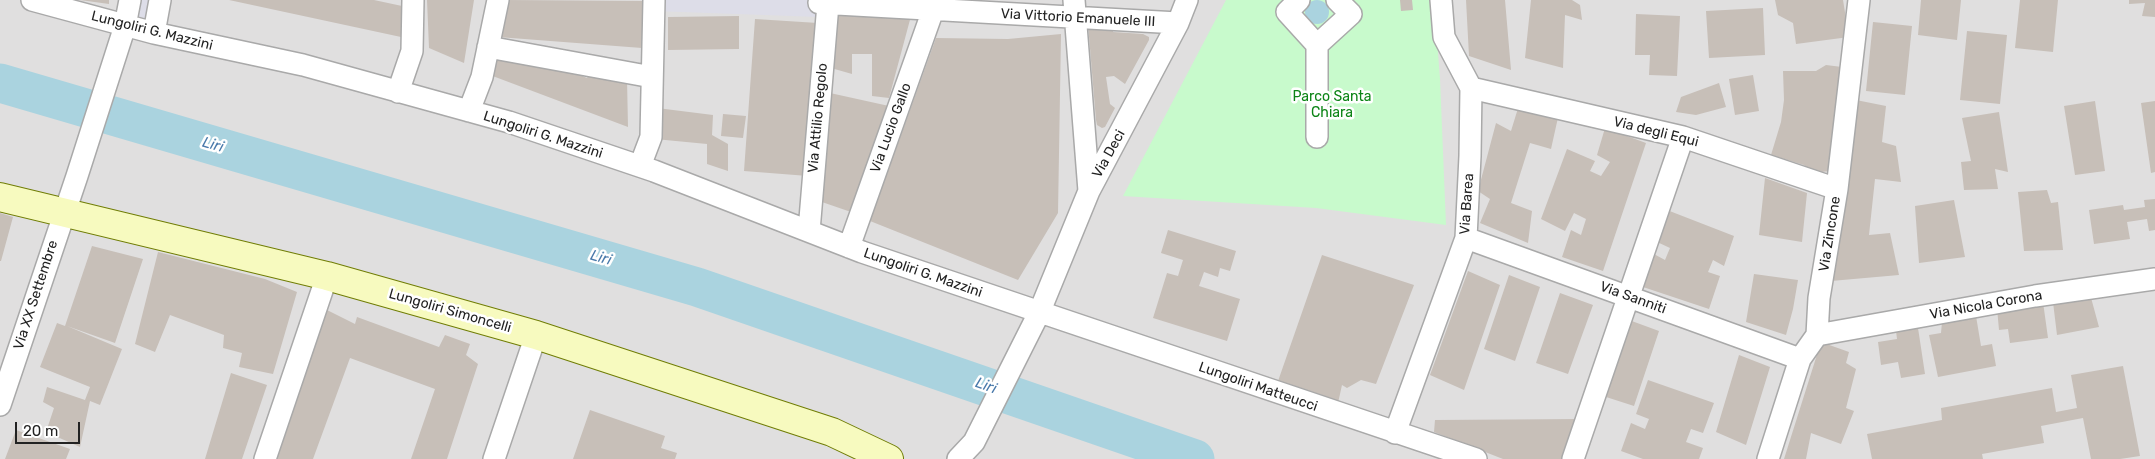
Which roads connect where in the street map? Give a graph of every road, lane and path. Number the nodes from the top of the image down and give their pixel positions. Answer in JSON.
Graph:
{"nodes":[{"id":1,"x":32,"y":0,"type":"edge"},
{"id":2,"x":130,"y":0,"type":"edge"},
{"id":3,"x":160,"y":0,"type":"edge"},
{"id":4,"x":498,"y":0,"type":"edge"},
{"id":5,"x":654,"y":0,"type":"edge"},
{"id":6,"x":1187,"y":0,"type":"edge"},
{"id":7,"x":1299,"y":0,"type":"edge"},
{"id":8,"x":1337,"y":0,"type":"edge"},
{"id":9,"x":1441,"y":0,"type":"edge"},
{"id":10,"x":1859,"y":0,"type":"edge"},
{"id":11,"x":409,"y":1,"type":"edge"},
{"id":12,"x":824,"y":4,"type":"joint"},
{"id":13,"x":1075,"y":8,"type":"edge"},
{"id":14,"x":934,"y":10,"type":"junction"},
{"id":15,"x":1178,"y":24,"type":"junction"},
{"id":16,"x":125,"y":26,"type":"junction"},
{"id":17,"x":154,"y":33,"type":"junction"},
{"id":18,"x":488,"y":46,"type":"junction"},
{"id":19,"x":1317,"y":46,"type":"junction"},
{"id":20,"x":652,"y":77,"type":"junction"},
{"id":21,"x":1471,"y":88,"type":"junction"},
{"id":22,"x":398,"y":92,"type":"junction"},
{"id":23,"x":469,"y":111,"type":"junction"},
{"id":24,"x":1317,"y":137,"type":"dead end"},
{"id":25,"x":1683,"y":137,"type":"junction"},
{"id":26,"x":640,"y":166,"type":"junction"},
{"id":27,"x":1837,"y":189,"type":"junction"},
{"id":28,"x":1089,"y":191,"type":"junction"},
{"id":29,"x":0,"y":197,"type":"edge"},
{"id":30,"x":63,"y":213,"type":"junction"},
{"id":31,"x":809,"y":231,"type":"junction"},
{"id":32,"x":1466,"y":238,"type":"junction"},
{"id":33,"x":849,"y":247,"type":"junction"},
{"id":34,"x":327,"y":276,"type":"junction"},
{"id":35,"x":2155,"y":279,"type":"edge"},
{"id":36,"x":1628,"y":295,"type":"junction"},
{"id":37,"x":1040,"y":313,"type":"junction"},
{"id":38,"x":1817,"y":335,"type":"junction"},
{"id":39,"x":536,"y":336,"type":"junction"},
{"id":40,"x":1800,"y":359,"type":"junction"},
{"id":41,"x":0,"y":405,"type":"edge"},
{"id":42,"x":1395,"y":433,"type":"junction"},
{"id":43,"x":265,"y":459,"type":"edge"},
{"id":44,"x":494,"y":459,"type":"edge"},
{"id":45,"x":889,"y":459,"type":"edge"},
{"id":46,"x":958,"y":459,"type":"edge"},
{"id":47,"x":1476,"y":459,"type":"edge"},
{"id":48,"x":1573,"y":459,"type":"edge"},
{"id":49,"x":1768,"y":459,"type":"edge"}],
"edges":[{"from":1,"to":16,"type":"street","name":"Lungoliri G. Mazzini"},
{"from":2,"to":16,"type":"street","name":"Via XX Settembre"},
{"from":3,"to":17,"type":"street"},
{"from":4,"to":18,"type":"street"},
{"from":5,"to":20,"type":"street"},
{"from":6,"to":15,"type":"street","name":"Via Deci"},
{"from":7,"to":19,"type":"street"},
{"from":8,"to":19,"type":"street"},
{"from":9,"to":21,"type":"street","name":"Via Barea"},
{"from":10,"to":27,"type":"street","name":"Via Zincone"},
{"from":11,"to":22,"type":"street"},
{"from":12,"to":14,"type":"street","name":"Via Vittorio Emanuele III"},
{"from":12,"to":31,"type":"street","name":"Via Attilio Regolo"},
{"from":13,"to":14,"type":"street","name":"Via Vittorio Emanuele III"},
{"from":13,"to":15,"type":"street","name":"Via Vittorio Emanuele III"},
{"from":13,"to":28,"type":"street"},
{"from":14,"to":33,"type":"street","name":"Via Lucio Gallo"},
{"from":15,"to":28,"type":"street","name":"Via Deci"},
{"from":16,"to":17,"type":"street","name":"Lungoliri G. Mazzini"},
{"from":16,"to":30,"type":"street","name":"Via XX Settembre"},
{"from":17,"to":22,"type":"street","name":"Lungoliri G. Mazzini"},
{"from":18,"to":20,"type":"street"},
{"from":18,"to":23,"type":"street"},
{"from":19,"to":24,"type":"street"},
{"from":20,"to":26,"type":"street"},
{"from":21,"to":25,"type":"street","name":"Via degli Equi"},
{"from":21,"to":32,"type":"street","name":"Via Barea"},
{"from":22,"to":23,"type":"street","name":"Lungoliri G. Mazzini"},
{"from":23,"to":26,"type":"street","name":"Lungoliri G. Mazzini"},
{"from":25,"to":27,"type":"street","name":"Via degli Equi"},
{"from":25,"to":36,"type":"street"},
{"from":26,"to":31,"type":"street","name":"Lungoliri G. Mazzini"},
{"from":27,"to":38,"type":"street","name":"Via Zincone"},
{"from":28,"to":37,"type":"street","name":"Via Deci"},
{"from":29,"to":30,"type":"main road","name":"Lungoliri Simoncelli"},
{"from":30,"to":34,"type":"main road","name":"Lungoliri Simoncelli"},
{"from":30,"to":41,"type":"street","name":"Via XX Settembre"},
{"from":31,"to":33,"type":"street","name":"Lungoliri G. Mazzini"},
{"from":32,"to":36,"type":"street","name":"Via Sanniti"},
{"from":32,"to":42,"type":"street","name":"Via Barea"},
{"from":33,"to":37,"type":"street","name":"Lungoliri G. Mazzini"},
{"from":34,"to":39,"type":"main road","name":"Lungoliri Simoncelli"},
{"from":34,"to":43,"type":"street"},
{"from":35,"to":38,"type":"street","name":"Via Nicola Corona"},
{"from":36,"to":40,"type":"street","name":"Via Sanniti"},
{"from":36,"to":48,"type":"street"},
{"from":37,"to":42,"type":"street","name":"Lungoliri Matteucci"},
{"from":37,"to":46,"type":"street","name":"Via Deci"},
{"from":38,"to":40,"type":"street"},
{"from":39,"to":44,"type":"street"},
{"from":39,"to":45,"type":"main road","name":"Lungoliri Simoncelli"},
{"from":40,"to":49,"type":"street"},
{"from":42,"to":47,"type":"street","name":"Lungoliri Matteucci"}]}
